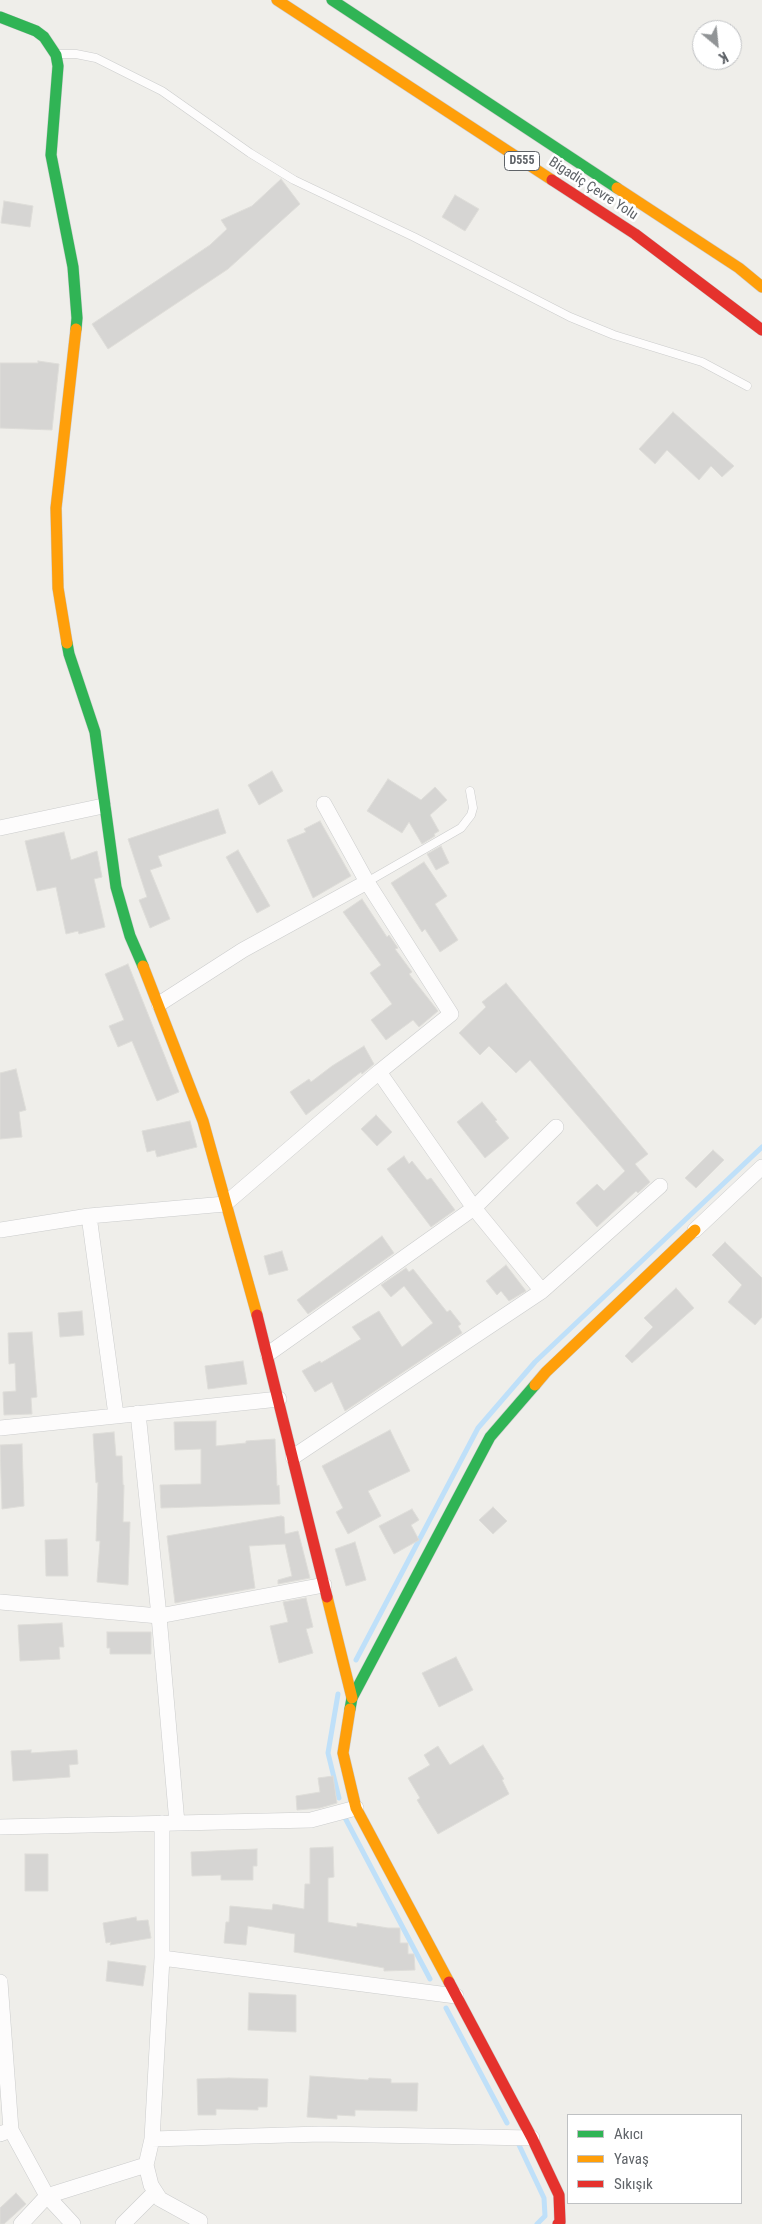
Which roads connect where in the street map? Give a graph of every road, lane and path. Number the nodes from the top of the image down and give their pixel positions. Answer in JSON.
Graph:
{"nodes":[{"id":1,"x":277,"y":0,"type":"edge"},
{"id":2,"x":332,"y":0,"type":"edge"},
{"id":3,"x":0,"y":17,"type":"edge"},
{"id":4,"x":56,"y":55,"type":"junction"},
{"id":5,"x":762,"y":287,"type":"edge"},
{"id":6,"x":762,"y":330,"type":"edge"},
{"id":7,"x":747,"y":386,"type":"dead end"},
{"id":8,"x":470,"y":791,"type":"dead end"},
{"id":9,"x":324,"y":804,"type":"dead end"},
{"id":10,"x":104,"y":806,"type":"junction"},
{"id":11,"x":0,"y":828,"type":"edge"},
{"id":12,"x":367,"y":882,"type":"junction"},
{"id":13,"x":160,"y":1004,"type":"junction"},
{"id":14,"x":379,"y":1072,"type":"junction"},
{"id":15,"x":556,"y":1127,"type":"dead end"},
{"id":16,"x":762,"y":1167,"type":"edge"},
{"id":17,"x":660,"y":1186,"type":"dead end"},
{"id":18,"x":225,"y":1204,"type":"junction"},
{"id":19,"x":474,"y":1208,"type":"junction"},
{"id":20,"x":88,"y":1216,"type":"junction"},
{"id":21,"x":0,"y":1230,"type":"edge"},
{"id":22,"x":695,"y":1230,"type":"joint"},
{"id":23,"x":542,"y":1290,"type":"junction"},
{"id":24,"x":268,"y":1354,"type":"junction"},
{"id":25,"x":279,"y":1399,"type":"junction"},
{"id":26,"x":138,"y":1413,"type":"junction"},
{"id":27,"x":116,"y":1415,"type":"junction"},
{"id":28,"x":0,"y":1428,"type":"edge"},
{"id":29,"x":293,"y":1457,"type":"junction"},
{"id":30,"x":324,"y":1585,"type":"junction"},
{"id":31,"x":0,"y":1602,"type":"edge"},
{"id":32,"x":159,"y":1616,"type":"junction"},
{"id":33,"x":352,"y":1698,"type":"junction"},
{"id":34,"x":356,"y":1808,"type":"junction"},
{"id":35,"x":170,"y":1823,"type":"junction"},
{"id":36,"x":0,"y":1827,"type":"edge"},
{"id":37,"x":162,"y":1958,"type":"junction"},
{"id":38,"x":0,"y":1982,"type":"edge"},
{"id":39,"x":456,"y":1996,"type":"junction"},
{"id":40,"x":5,"y":2132,"type":"edge"},
{"id":41,"x":532,"y":2138,"type":"junction"},
{"id":42,"x":152,"y":2139,"type":"junction"},
{"id":43,"x":146,"y":2165,"type":"junction"},
{"id":44,"x":155,"y":2192,"type":"junction"},
{"id":45,"x":47,"y":2196,"type":"junction"},
{"id":46,"x":201,"y":2223,"type":"edge"},
{"id":47,"x":560,"y":2223,"type":"edge"},
{"id":48,"x":21,"y":2224,"type":"edge"},
{"id":49,"x":73,"y":2224,"type":"edge"},
{"id":50,"x":123,"y":2224,"type":"edge"}],
"edges":[{"from":1,"to":6,"type":"main road","name":"Bigadiç Çevre Yolu","number":"D555"},
{"from":2,"to":5,"type":"main road","name":"Bigadiç Çevre Yolu","number":"D555"},
{"from":3,"to":4,"type":"main road"},
{"from":4,"to":7,"type":"lane"},
{"from":4,"to":10,"type":"main road"},
{"from":8,"to":12,"type":"lane"},
{"from":9,"to":12,"type":"street"},
{"from":10,"to":11,"type":"street"},
{"from":10,"to":13,"type":"main road"},
{"from":12,"to":13,"type":"street"},
{"from":12,"to":14,"type":"street"},
{"from":13,"to":18,"type":"main road"},
{"from":14,"to":18,"type":"street"},
{"from":14,"to":19,"type":"street"},
{"from":15,"to":19,"type":"street"},
{"from":16,"to":22,"type":"street"},
{"from":17,"to":23,"type":"street"},
{"from":18,"to":20,"type":"street"},
{"from":18,"to":24,"type":"main road"},
{"from":19,"to":23,"type":"street"},
{"from":19,"to":24,"type":"street"},
{"from":20,"to":21,"type":"street"},
{"from":20,"to":27,"type":"street"},
{"from":22,"to":33,"type":"main road"},
{"from":23,"to":29,"type":"street"},
{"from":24,"to":25,"type":"main road"},
{"from":25,"to":26,"type":"street"},
{"from":25,"to":29,"type":"main road"},
{"from":26,"to":27,"type":"street"},
{"from":26,"to":32,"type":"street"},
{"from":27,"to":28,"type":"street"},
{"from":29,"to":30,"type":"main road"},
{"from":30,"to":32,"type":"street"},
{"from":30,"to":33,"type":"main road"},
{"from":31,"to":32,"type":"street"},
{"from":32,"to":35,"type":"street"},
{"from":33,"to":34,"type":"main road"},
{"from":34,"to":35,"type":"street"},
{"from":34,"to":39,"type":"main road"},
{"from":35,"to":36,"type":"street"},
{"from":35,"to":37,"type":"street"},
{"from":37,"to":39,"type":"street"},
{"from":37,"to":42,"type":"street"},
{"from":38,"to":40,"type":"street"},
{"from":39,"to":41,"type":"main road"},
{"from":40,"to":45,"type":"street"},
{"from":41,"to":42,"type":"street"},
{"from":41,"to":47,"type":"main road"},
{"from":42,"to":43,"type":"street"},
{"from":43,"to":44,"type":"street"},
{"from":43,"to":45,"type":"street"},
{"from":44,"to":46,"type":"street"},
{"from":44,"to":50,"type":"street"},
{"from":45,"to":48,"type":"street"},
{"from":45,"to":49,"type":"street"}]}
